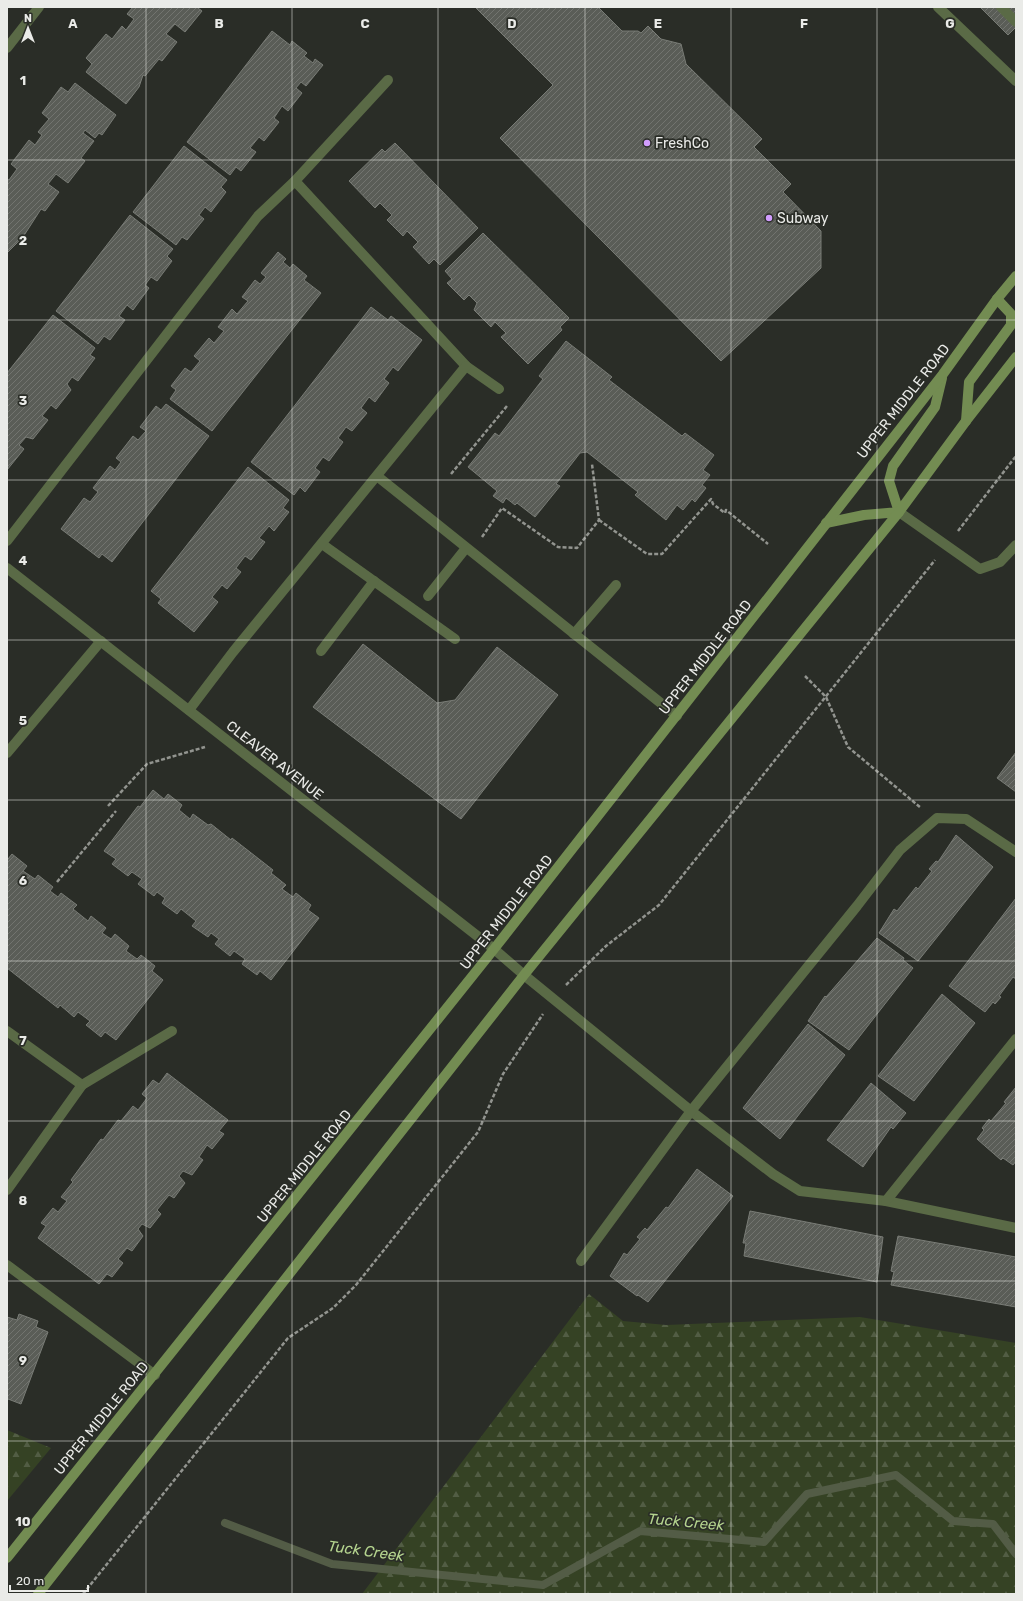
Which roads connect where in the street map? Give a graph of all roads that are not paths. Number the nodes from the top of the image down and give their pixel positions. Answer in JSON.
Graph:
{"nodes":[{"id":1,"x":39,"y":7,"type":"edge"},
{"id":2,"x":938,"y":7,"type":"edge"},
{"id":3,"x":1001,"y":7,"type":"edge"},
{"id":4,"x":1016,"y":22,"type":"edge"},
{"id":5,"x":7,"y":48,"type":"edge"},
{"id":6,"x":388,"y":80,"type":"dead end"},
{"id":7,"x":1016,"y":81,"type":"edge"},
{"id":8,"x":295,"y":181,"type":"junction"},
{"id":9,"x":1016,"y":276,"type":"edge"},
{"id":10,"x":997,"y":299,"type":"junction"},
{"id":11,"x":1016,"y":357,"type":"edge"},
{"id":12,"x":466,"y":366,"type":"junction"},
{"id":13,"x":943,"y":374,"type":"junction"},
{"id":14,"x":499,"y":389,"type":"road end"},
{"id":15,"x":966,"y":421,"type":"junction"},
{"id":16,"x":377,"y":476,"type":"junction"},
{"id":17,"x":899,"y":512,"type":"junction"},
{"id":18,"x":826,"y":523,"type":"junction"},
{"id":19,"x":7,"y":541,"type":"edge"},
{"id":20,"x":322,"y":544,"type":"junction"},
{"id":21,"x":1016,"y":545,"type":"edge"},
{"id":22,"x":469,"y":550,"type":"junction"},
{"id":23,"x":7,"y":568,"type":"edge"},
{"id":24,"x":374,"y":581,"type":"junction"},
{"id":25,"x":616,"y":585,"type":"dead end"},
{"id":26,"x":428,"y":596,"type":"dead end"},
{"id":27,"x":574,"y":634,"type":"junction"},
{"id":28,"x":455,"y":639,"type":"dead end"},
{"id":29,"x":101,"y":642,"type":"junction"},
{"id":30,"x":321,"y":651,"type":"dead end"},
{"id":31,"x":189,"y":710,"type":"junction"},
{"id":32,"x":677,"y":716,"type":"junction"},
{"id":33,"x":7,"y":753,"type":"edge"},
{"id":34,"x":1016,"y":852,"type":"edge"},
{"id":35,"x":494,"y":950,"type":"junction"},
{"id":36,"x":524,"y":975,"type":"junction"},
{"id":37,"x":7,"y":1031,"type":"edge"},
{"id":38,"x":172,"y":1031,"type":"dead end"},
{"id":39,"x":1016,"y":1039,"type":"edge"},
{"id":40,"x":82,"y":1085,"type":"junction"},
{"id":41,"x":691,"y":1112,"type":"junction"},
{"id":42,"x":7,"y":1190,"type":"edge"},
{"id":43,"x":886,"y":1201,"type":"junction"},
{"id":44,"x":1016,"y":1228,"type":"edge"},
{"id":45,"x":581,"y":1261,"type":"dead end"},
{"id":46,"x":7,"y":1265,"type":"edge"},
{"id":47,"x":155,"y":1375,"type":"junction"},
{"id":48,"x":7,"y":1558,"type":"edge"},
{"id":49,"x":38,"y":1594,"type":"edge"}],
"edges":[{"from":1,"to":5,"type":"street"},
{"from":2,"to":7,"type":"street"},
{"from":3,"to":4,"type":"street"},
{"from":6,"to":8,"type":"street"},
{"from":8,"to":12,"type":"street"},
{"from":8,"to":19,"type":"street"},
{"from":9,"to":10,"type":"main road","name":"UPPER MIDDLE ROAD"},
{"from":10,"to":13,"type":"main road","name":"UPPER MIDDLE ROAD"},
{"from":10,"to":15,"type":"main road"},
{"from":11,"to":15,"type":"main road"},
{"from":12,"to":14,"type":"street"},
{"from":12,"to":16,"type":"street"},
{"from":13,"to":17,"type":"main road"},
{"from":13,"to":18,"type":"main road","name":"UPPER MIDDLE ROAD"},
{"from":15,"to":17,"type":"main road"},
{"from":16,"to":20,"type":"street"},
{"from":16,"to":22,"type":"street"},
{"from":17,"to":18,"type":"main road"},
{"from":17,"to":21,"type":"street"},
{"from":17,"to":36,"type":"main road"},
{"from":18,"to":32,"type":"main road","name":"UPPER MIDDLE ROAD"},
{"from":20,"to":24,"type":"street"},
{"from":20,"to":31,"type":"street"},
{"from":22,"to":26,"type":"street"},
{"from":22,"to":27,"type":"street"},
{"from":23,"to":29,"type":"street","name":"CLEAVER AVENUE"},
{"from":24,"to":28,"type":"street"},
{"from":24,"to":30,"type":"street"},
{"from":25,"to":27,"type":"street"},
{"from":27,"to":32,"type":"street"},
{"from":29,"to":31,"type":"street","name":"CLEAVER AVENUE"},
{"from":29,"to":33,"type":"street"},
{"from":31,"to":35,"type":"street","name":"CLEAVER AVENUE"},
{"from":32,"to":35,"type":"main road","name":"UPPER MIDDLE ROAD"},
{"from":34,"to":41,"type":"street"},
{"from":35,"to":36,"type":"street","name":"CLEAVER AVENUE"},
{"from":35,"to":47,"type":"main road","name":"UPPER MIDDLE ROAD"},
{"from":36,"to":41,"type":"street","name":"CLEAVER AVENUE"},
{"from":36,"to":49,"type":"main road"},
{"from":37,"to":40,"type":"street"},
{"from":38,"to":40,"type":"street"},
{"from":39,"to":43,"type":"street"},
{"from":40,"to":42,"type":"street"},
{"from":41,"to":43,"type":"street","name":"CLEAVER AVENUE"},
{"from":41,"to":45,"type":"street"},
{"from":43,"to":44,"type":"street","name":"CLEAVER AVENUE"},
{"from":46,"to":47,"type":"street"},
{"from":47,"to":48,"type":"main road","name":"UPPER MIDDLE ROAD"}]}
